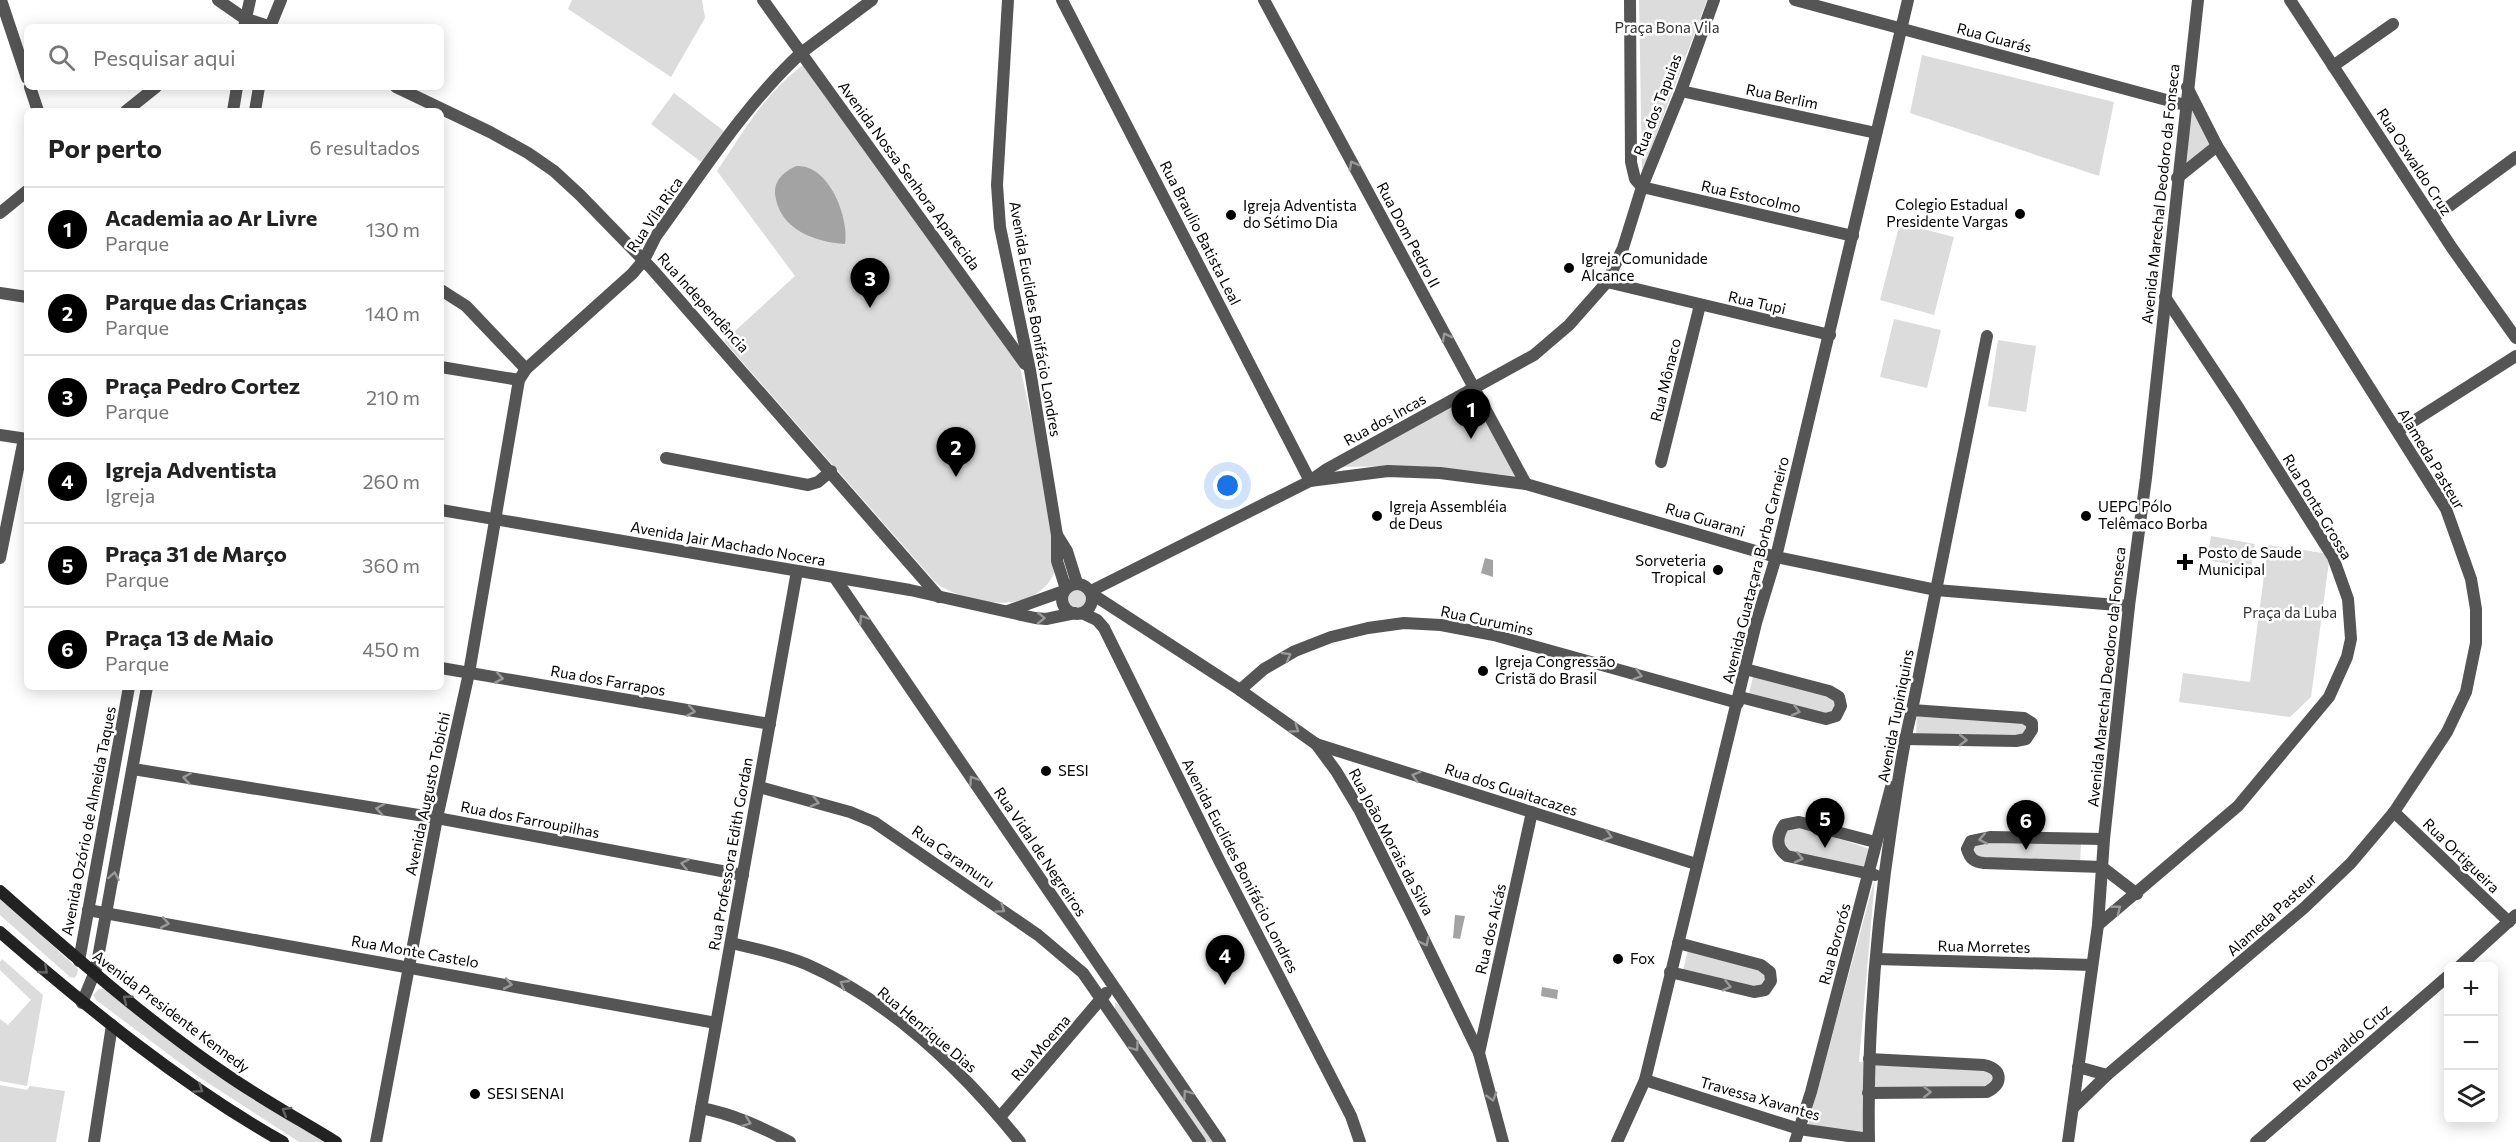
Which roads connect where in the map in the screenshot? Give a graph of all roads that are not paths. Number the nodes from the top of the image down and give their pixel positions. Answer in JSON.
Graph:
{"nodes":[{"id":1,"x":1,"y":0,"type":"edge"},
{"id":2,"x":218,"y":0,"type":"edge"},
{"id":3,"x":250,"y":0,"type":"edge"},
{"id":4,"x":281,"y":0,"type":"edge"},
{"id":5,"x":763,"y":0,"type":"edge"},
{"id":6,"x":872,"y":0,"type":"edge"},
{"id":7,"x":1008,"y":0,"type":"edge"},
{"id":8,"x":1062,"y":0,"type":"edge"},
{"id":9,"x":1264,"y":0,"type":"edge"},
{"id":10,"x":1630,"y":0,"type":"edge"},
{"id":11,"x":1714,"y":0,"type":"edge"},
{"id":12,"x":1796,"y":0,"type":"edge"},
{"id":13,"x":1908,"y":0,"type":"edge"},
{"id":14,"x":2198,"y":0,"type":"edge"},
{"id":15,"x":2290,"y":0,"type":"edge"},
{"id":16,"x":244,"y":23,"type":"edge"},
{"id":17,"x":271,"y":24,"type":"edge"},
{"id":18,"x":2393,"y":24,"type":"dead end"},
{"id":19,"x":1900,"y":28,"type":"junction"},
{"id":20,"x":801,"y":53,"type":"junction"},
{"id":21,"x":2333,"y":66,"type":"junction"},
{"id":22,"x":24,"y":69,"type":"edge"},
{"id":23,"x":2187,"y":87,"type":"junction"},
{"id":24,"x":31,"y":90,"type":"edge"},
{"id":25,"x":152,"y":90,"type":"edge"},
{"id":26,"x":236,"y":90,"type":"edge"},
{"id":27,"x":258,"y":90,"type":"edge"},
{"id":28,"x":402,"y":90,"type":"edge"},
{"id":29,"x":1681,"y":90,"type":"junction"},
{"id":30,"x":2185,"y":105,"type":"junction"},
{"id":31,"x":37,"y":108,"type":"edge"},
{"id":32,"x":130,"y":108,"type":"edge"},
{"id":33,"x":234,"y":108,"type":"edge"},
{"id":34,"x":256,"y":108,"type":"edge"},
{"id":35,"x":440,"y":108,"type":"edge"},
{"id":36,"x":444,"y":110,"type":"edge"},
{"id":37,"x":1876,"y":133,"type":"junction"},
{"id":38,"x":2217,"y":146,"type":"junction"},
{"id":39,"x":2516,"y":157,"type":"edge"},
{"id":40,"x":2177,"y":178,"type":"junction"},
{"id":41,"x":1642,"y":187,"type":"junction"},
{"id":42,"x":24,"y":193,"type":"edge"},
{"id":43,"x":0,"y":213,"type":"edge"},
{"id":44,"x":2433,"y":218,"type":"junction"},
{"id":45,"x":1853,"y":236,"type":"junction"},
{"id":46,"x":644,"y":260,"type":"junction"},
{"id":47,"x":1607,"y":282,"type":"junction"},
{"id":48,"x":444,"y":292,"type":"edge"},
{"id":49,"x":0,"y":293,"type":"edge"},
{"id":50,"x":24,"y":297,"type":"edge"},
{"id":51,"x":2165,"y":297,"type":"junction"},
{"id":52,"x":1700,"y":305,"type":"junction"},
{"id":53,"x":1830,"y":335,"type":"junction"},
{"id":54,"x":1988,"y":336,"type":"dead end"},
{"id":55,"x":2516,"y":338,"type":"edge"},
{"id":56,"x":2516,"y":356,"type":"edge"},
{"id":57,"x":444,"y":368,"type":"edge"},
{"id":58,"x":526,"y":369,"type":"junction"},
{"id":59,"x":1030,"y":370,"type":"junction"},
{"id":60,"x":519,"y":380,"type":"junction"},
{"id":61,"x":1474,"y":388,"type":"junction"},
{"id":62,"x":2398,"y":431,"type":"junction"},
{"id":63,"x":0,"y":435,"type":"edge"},
{"id":64,"x":24,"y":439,"type":"edge"},
{"id":65,"x":24,"y":448,"type":"edge"},
{"id":66,"x":666,"y":458,"type":"dead end"},
{"id":67,"x":1661,"y":462,"type":"dead end"},
{"id":68,"x":831,"y":471,"type":"junction"},
{"id":69,"x":1310,"y":481,"type":"junction"},
{"id":70,"x":1526,"y":484,"type":"junction"},
{"id":71,"x":444,"y":510,"type":"edge"},
{"id":72,"x":496,"y":519,"type":"junction"},
{"id":73,"x":1776,"y":557,"type":"junction"},
{"id":74,"x":0,"y":558,"type":"edge"},
{"id":75,"x":797,"y":571,"type":"junction"},
{"id":76,"x":835,"y":578,"type":"junction"},
{"id":77,"x":1069,"y":588,"type":"junction"},
{"id":78,"x":1936,"y":590,"type":"junction"},
{"id":79,"x":1091,"y":593,"type":"junction"},
{"id":80,"x":939,"y":597,"type":"junction"},
{"id":81,"x":2129,"y":606,"type":"junction"},
{"id":82,"x":1008,"y":611,"type":"junction"},
{"id":83,"x":1079,"y":613,"type":"junction"},
{"id":84,"x":444,"y":669,"type":"edge"},
{"id":85,"x":1745,"y":669,"type":"junction"},
{"id":86,"x":469,"y":673,"type":"junction"},
{"id":87,"x":128,"y":690,"type":"edge"},
{"id":88,"x":147,"y":690,"type":"edge"},
{"id":89,"x":1240,"y":690,"type":"junction"},
{"id":90,"x":1739,"y":700,"type":"junction"},
{"id":91,"x":1912,"y":710,"type":"junction"},
{"id":92,"x":770,"y":724,"type":"junction"},
{"id":93,"x":1904,"y":739,"type":"junction"},
{"id":94,"x":1316,"y":744,"type":"junction"},
{"id":95,"x":1901,"y":753,"type":"junction"},
{"id":96,"x":134,"y":769,"type":"junction"},
{"id":97,"x":759,"y":787,"type":"junction"},
{"id":98,"x":1532,"y":812,"type":"junction"},
{"id":99,"x":2394,"y":812,"type":"junction"},
{"id":100,"x":437,"y":818,"type":"junction"},
{"id":101,"x":2104,"y":839,"type":"junction"},
{"id":102,"x":1875,"y":842,"type":"junction"},
{"id":103,"x":1696,"y":864,"type":"junction"},
{"id":104,"x":2102,"y":867,"type":"junction"},
{"id":105,"x":1884,"y":874,"type":"junction"},
{"id":106,"x":743,"y":875,"type":"junction"},
{"id":107,"x":1869,"y":875,"type":"junction"},
{"id":108,"x":0,"y":891,"type":"edge"},
{"id":109,"x":2137,"y":894,"type":"junction"},
{"id":110,"x":88,"y":910,"type":"junction"},
{"id":111,"x":108,"y":913,"type":"junction"},
{"id":112,"x":2512,"y":918,"type":"edge"},
{"id":113,"x":2098,"y":925,"type":"junction"},
{"id":114,"x":0,"y":932,"type":"edge"},
{"id":115,"x":730,"y":943,"type":"junction"},
{"id":116,"x":1678,"y":943,"type":"junction"},
{"id":117,"x":1876,"y":959,"type":"junction"},
{"id":118,"x":79,"y":961,"type":"junction"},
{"id":119,"x":2464,"y":962,"type":"edge"},
{"id":120,"x":2092,"y":965,"type":"junction"},
{"id":121,"x":409,"y":966,"type":"junction"},
{"id":122,"x":1670,"y":972,"type":"junction"},
{"id":123,"x":95,"y":974,"type":"junction"},
{"id":124,"x":2444,"y":979,"type":"edge"},
{"id":125,"x":1112,"y":985,"type":"junction"},
{"id":126,"x":1102,"y":998,"type":"junction"},
{"id":127,"x":82,"y":1003,"type":"junction"},
{"id":128,"x":716,"y":1023,"type":"junction"},
{"id":129,"x":112,"y":1025,"type":"junction"},
{"id":130,"x":1479,"y":1053,"type":"junction"},
{"id":131,"x":1869,"y":1059,"type":"junction"},
{"id":132,"x":2078,"y":1067,"type":"junction"},
{"id":133,"x":2108,"y":1075,"type":"junction"},
{"id":134,"x":1645,"y":1080,"type":"junction"},
{"id":135,"x":1868,"y":1093,"type":"junction"},
{"id":136,"x":701,"y":1108,"type":"junction"},
{"id":137,"x":2073,"y":1108,"type":"junction"},
{"id":138,"x":1000,"y":1117,"type":"junction"},
{"id":139,"x":1799,"y":1129,"type":"junction"},
{"id":140,"x":1869,"y":1141,"type":"edge"},
{"id":141,"x":94,"y":1142,"type":"edge"},
{"id":142,"x":283,"y":1142,"type":"edge"},
{"id":143,"x":336,"y":1142,"type":"edge"},
{"id":144,"x":376,"y":1142,"type":"edge"},
{"id":145,"x":695,"y":1142,"type":"edge"},
{"id":146,"x":790,"y":1142,"type":"edge"},
{"id":147,"x":1020,"y":1142,"type":"edge"},
{"id":148,"x":1200,"y":1142,"type":"edge"},
{"id":149,"x":1220,"y":1142,"type":"edge"},
{"id":150,"x":1360,"y":1142,"type":"edge"},
{"id":151,"x":1503,"y":1142,"type":"edge"},
{"id":152,"x":1617,"y":1142,"type":"edge"},
{"id":153,"x":1795,"y":1142,"type":"edge"},
{"id":154,"x":2068,"y":1142,"type":"edge"},
{"id":155,"x":2256,"y":1142,"type":"edge"}],
"edges":[{"from":1,"to":22,"type":"street"},
{"from":2,"to":16,"type":"street"},
{"from":3,"to":16,"type":"street"},
{"from":4,"to":17,"type":"street"},
{"from":5,"to":20,"type":"street","name":"Avenida Nossa Senhora Aparecida"},
{"from":6,"to":20,"type":"street","name":"Rua Vila Rica"},
{"from":7,"to":59,"type":"street","name":"Avenida Euclides Bonifácio Londres"},
{"from":8,"to":69,"type":"street","name":"Rua Braulio Batista Leal"},
{"from":61,"to":9,"type":"street","name":"Rua Dom Pedro II","one_way":true},
{"from":10,"to":41,"type":"street"},
{"from":11,"to":29,"type":"street","name":"Rua dos Tapuias"},
{"from":12,"to":19,"type":"street","name":"Rua Guarás"},
{"from":13,"to":19,"type":"street","name":"Avenida Guataçara Borba Carneiro"},
{"from":14,"to":23,"type":"street","name":"Avenida Marechal Deodoro da Fonseca"},
{"from":15,"to":21,"type":"street","name":"Rua Oswaldo Cruz"},
{"from":18,"to":21,"type":"street"},
{"from":19,"to":30,"type":"street","name":"Rua Guarás"},
{"from":19,"to":37,"type":"street","name":"Avenida Guataçara Borba Carneiro"},
{"from":20,"to":46,"type":"street","name":"Rua Vila Rica"},
{"from":20,"to":59,"type":"street","name":"Avenida Nossa Senhora Aparecida"},
{"from":21,"to":44,"type":"street","name":"Rua Oswaldo Cruz"},
{"from":23,"to":30,"type":"street","name":"Avenida Marechal Deodoro da Fonseca"},
{"from":23,"to":38,"type":"street","name":"Alameda Pasteur"},
{"from":24,"to":31,"type":"street"},
{"from":25,"to":32,"type":"street"},
{"from":26,"to":33,"type":"street"},
{"from":27,"to":34,"type":"street"},
{"from":28,"to":35,"type":"street","name":"Rua Independência"},
{"from":29,"to":37,"type":"street","name":"Rua Berlim"},
{"from":29,"to":41,"type":"street","name":"Rua dos Tapuias"},
{"from":30,"to":40,"type":"street","name":"Avenida Marechal Deodoro da Fonseca"},
{"from":36,"to":46,"type":"street","name":"Rua Independência"},
{"from":37,"to":45,"type":"street","name":"Avenida Guataçara Borba Carneiro"},
{"from":38,"to":40,"type":"street"},
{"from":38,"to":62,"type":"street","name":"Alameda Pasteur"},
{"from":39,"to":44,"type":"street"},
{"from":40,"to":51,"type":"street","name":"Avenida Marechal Deodoro da Fonseca"},
{"from":41,"to":45,"type":"street","name":"Rua Estocolmo"},
{"from":41,"to":47,"type":"street","name":"Rua dos Incas"},
{"from":42,"to":43,"type":"street"},
{"from":44,"to":55,"type":"street","name":"Rua Oswaldo Cruz"},
{"from":45,"to":53,"type":"street","name":"Avenida Guataçara Borba Carneiro"},
{"from":46,"to":58,"type":"street","name":"Rua Vila Rica"},
{"from":46,"to":68,"type":"street","name":"Rua Independência"},
{"from":47,"to":52,"type":"street","name":"Rua Tupi"},
{"from":47,"to":61,"type":"street","name":"Rua dos Incas"},
{"from":48,"to":58,"type":"street"},
{"from":49,"to":50,"type":"street"},
{"from":51,"to":81,"type":"street","name":"Avenida Marechal Deodoro da Fonseca"},
{"from":51,"to":109,"type":"street","name":"Rua Ponta Grossa"},
{"from":52,"to":53,"type":"street","name":"Rua Tupi"},
{"from":52,"to":67,"type":"street","name":"Rua Mônaco"},
{"from":53,"to":73,"type":"street","name":"Avenida Guataçara Borba Carneiro"},
{"from":54,"to":78,"type":"street","name":"Avenida Tupiniquins"},
{"from":56,"to":62,"type":"street"},
{"from":57,"to":60,"type":"street"},
{"from":58,"to":60,"type":"street","name":"Rua Vila Rica"},
{"from":59,"to":77,"type":"street","name":"Avenida Euclides Bonifácio Londres"},
{"from":60,"to":72,"type":"street","name":"Avenida Augusto Tobichi"},
{"from":61,"to":69,"type":"street","name":"Rua dos Incas"},
{"from":61,"to":70,"type":"street","name":"Rua Dom Pedro II"},
{"from":62,"to":99,"type":"street","name":"Alameda Pasteur"},
{"from":63,"to":64,"type":"street"},
{"from":65,"to":74,"type":"street"},
{"from":66,"to":68,"type":"street"},
{"from":68,"to":80,"type":"street","name":"Rua Independência"},
{"from":69,"to":70,"type":"street","name":"Rua Guarani"},
{"from":69,"to":79,"type":"street","name":"Rua dos Incas"},
{"from":70,"to":73,"type":"street","name":"Rua Guarani"},
{"from":71,"to":72,"type":"street","name":"Avenida Jair Machado Nocera"},
{"from":72,"to":75,"type":"street","name":"Avenida Jair Machado Nocera"},
{"from":72,"to":86,"type":"street","name":"Avenida Augusto Tobichi"},
{"from":73,"to":78,"type":"street","name":"Rua Guarani"},
{"from":73,"to":85,"type":"street","name":"Avenida Guataçara Borba Carneiro"},
{"from":75,"to":76,"type":"street","name":"Avenida Jair Machado Nocera"},
{"from":75,"to":92,"type":"street","name":"Rua Professora Edith Gordan"},
{"from":76,"to":80,"type":"street","name":"Avenida Jair Machado Nocera"},
{"from":125,"to":76,"type":"street","name":"Rua Vidal de Negreiros","one_way":true},
{"from":77,"to":79,"type":"street"},
{"from":77,"to":82,"type":"street"},
{"from":77,"to":83,"type":"street"},
{"from":78,"to":81,"type":"street","name":"Rua Guarani"},
{"from":78,"to":91,"type":"street","name":"Avenida Tupiniquins"},
{"from":79,"to":83,"type":"street"},
{"from":79,"to":89,"type":"street","name":"Rua João Morais da Silva"},
{"from":80,"to":82,"type":"street","name":"Avenida Jair Machado Nocera"},
{"from":81,"to":101,"type":"street","name":"Avenida Marechal Deodoro da Fonseca"},
{"from":82,"to":83,"type":"street","name":"Avenida Jair Machado Nocera","one_way":true},
{"from":83,"to":150,"type":"street","name":"Avenida Euclides Bonifácio Londres"},
{"from":84,"to":86,"type":"street","name":"Rua dos Farrapos"},
{"from":85,"to":90,"type":"street","name":"Avenida Guataçara Borba Carneiro"},
{"from":90,"to":85,"type":"street","name":"Rua Curumins","one_way":true},
{"from":86,"to":92,"type":"street","name":"Rua dos Farrapos","one_way":true},
{"from":86,"to":100,"type":"street","name":"Avenida Augusto Tobichi"},
{"from":87,"to":110,"type":"street","name":"Avenida Ozório de Almeida Taques"},
{"from":88,"to":96,"type":"street"},
{"from":89,"to":90,"type":"street","name":"Rua Curumins","one_way":true},
{"from":89,"to":94,"type":"street","name":"Rua João Morais da Silva","one_way":true},
{"from":90,"to":103,"type":"street","name":"Avenida Guataçara Borba Carneiro"},
{"from":91,"to":93,"type":"street","name":"Avenida Tupiniquins"},
{"from":93,"to":91,"type":"street","one_way":true},
{"from":92,"to":97,"type":"street","name":"Rua Professora Edith Gordan"},
{"from":93,"to":95,"type":"street","name":"Avenida Tupiniquins"},
{"from":98,"to":94,"type":"street","name":"Rua dos Guaitacazes","one_way":true},
{"from":94,"to":130,"type":"street","name":"Rua João Morais da Silva","one_way":true},
{"from":95,"to":102,"type":"street","name":"Rua Bororós"},
{"from":95,"to":105,"type":"street","name":"Avenida Tupiniquins"},
{"from":100,"to":96,"type":"street","name":"Rua dos Farroupilhas","one_way":true},
{"from":111,"to":96,"type":"street","one_way":true},
{"from":97,"to":106,"type":"street","name":"Rua Professora Edith Gordan"},
{"from":97,"to":126,"type":"street","name":"Rua Caramuru","one_way":true},
{"from":98,"to":103,"type":"street","name":"Rua dos Guaitacazes","one_way":true},
{"from":98,"to":130,"type":"street","name":"Rua dos Aicás"},
{"from":99,"to":112,"type":"street","name":"Rua Ortigueira"},
{"from":99,"to":133,"type":"street","name":"Alameda Pasteur"},
{"from":106,"to":100,"type":"street","name":"Rua dos Farroupilhas","one_way":true},
{"from":100,"to":121,"type":"street","name":"Avenida Augusto Tobichi"},
{"from":101,"to":104,"type":"street","name":"Avenida Marechal Deodoro da Fonseca"},
{"from":101,"to":104,"type":"street","one_way":true},
{"from":102,"to":107,"type":"street","name":"Rua Bororós"},
{"from":102,"to":107,"type":"street","one_way":true},
{"from":103,"to":116,"type":"street","name":"Avenida Guataçara Borba Carneiro"},
{"from":104,"to":109,"type":"street"},
{"from":104,"to":113,"type":"street","name":"Avenida Marechal Deodoro da Fonseca"},
{"from":105,"to":107,"type":"street"},
{"from":105,"to":117,"type":"street","name":"Avenida Tupiniquins"},
{"from":106,"to":115,"type":"street","name":"Rua Professora Edith Gordan"},
{"from":107,"to":139,"type":"street","name":"Rua Bororós"},
{"from":108,"to":118,"type":"main road","name":"Avenida Presidente Kennedy"},
{"from":113,"to":109,"type":"street","name":"Rua Ponta Grossa","one_way":true},
{"from":110,"to":111,"type":"street","name":"Rua Monte Castelo"},
{"from":110,"to":118,"type":"street","name":"Avenida Ozório de Almeida Taques"},
{"from":111,"to":121,"type":"street","name":"Rua Monte Castelo","one_way":true},
{"from":111,"to":123,"type":"street"},
{"from":112,"to":119,"type":"street"},
{"from":113,"to":120,"type":"street","name":"Avenida Marechal Deodoro da Fonseca"},
{"from":114,"to":127,"type":"main road","one_way":true},
{"from":115,"to":128,"type":"street","name":"Rua Professora Edith Gordan"},
{"from":138,"to":115,"type":"street","name":"Rua Henrique Dias","one_way":true},
{"from":116,"to":122,"type":"street","name":"Avenida Guataçara Borba Carneiro"},
{"from":122,"to":116,"type":"street","one_way":true},
{"from":117,"to":120,"type":"street","name":"Rua Morretes"},
{"from":117,"to":131,"type":"street","name":"Avenida Tupiniquins"},
{"from":118,"to":123,"type":"main road","name":"Avenida Presidente Kennedy"},
{"from":120,"to":132,"type":"street","name":"Avenida Marechal Deodoro da Fonseca"},
{"from":121,"to":128,"type":"street","name":"Rua Monte Castelo","one_way":true},
{"from":121,"to":144,"type":"street","name":"Avenida Augusto Tobichi"},
{"from":122,"to":134,"type":"street","name":"Avenida Guataçara Borba Carneiro"},
{"from":123,"to":127,"type":"street"},
{"from":143,"to":123,"type":"main road","name":"Avenida Presidente Kennedy","one_way":true},
{"from":124,"to":155,"type":"street","name":"Rua Oswaldo Cruz"},
{"from":125,"to":126,"type":"street","name":"Rua Moema"},
{"from":149,"to":125,"type":"street","name":"Rua Vidal de Negreiros","one_way":true},
{"from":126,"to":138,"type":"street","name":"Rua Moema"},
{"from":126,"to":148,"type":"street","one_way":true},
{"from":127,"to":129,"type":"main road"},
{"from":128,"to":136,"type":"street","name":"Rua Professora Edith Gordan"},
{"from":129,"to":141,"type":"street"},
{"from":129,"to":142,"type":"main road","one_way":true},
{"from":130,"to":151,"type":"street","name":"Rua João Morais da Silva","one_way":true},
{"from":131,"to":135,"type":"street","name":"Avenida Tupiniquins"},
{"from":135,"to":131,"type":"street","one_way":true},
{"from":132,"to":133,"type":"street"},
{"from":132,"to":137,"type":"street","name":"Avenida Marechal Deodoro da Fonseca"},
{"from":133,"to":137,"type":"street","name":"Alameda Pasteur"},
{"from":134,"to":139,"type":"street","name":"Travessa Xavantes"},
{"from":134,"to":152,"type":"street","name":"Avenida Guataçara Borba Carneiro"},
{"from":135,"to":140,"type":"street","name":"Avenida Tupiniquins"},
{"from":136,"to":145,"type":"street","name":"Rua Professora Edith Gordan"},
{"from":136,"to":146,"type":"street","one_way":true},
{"from":137,"to":154,"type":"street","name":"Avenida Marechal Deodoro da Fonseca"},
{"from":138,"to":147,"type":"street","name":"Rua Henrique Dias"},
{"from":139,"to":140,"type":"street","name":"Travessa Xavantes"},
{"from":139,"to":153,"type":"street","name":"Rua Bororós"}]}
